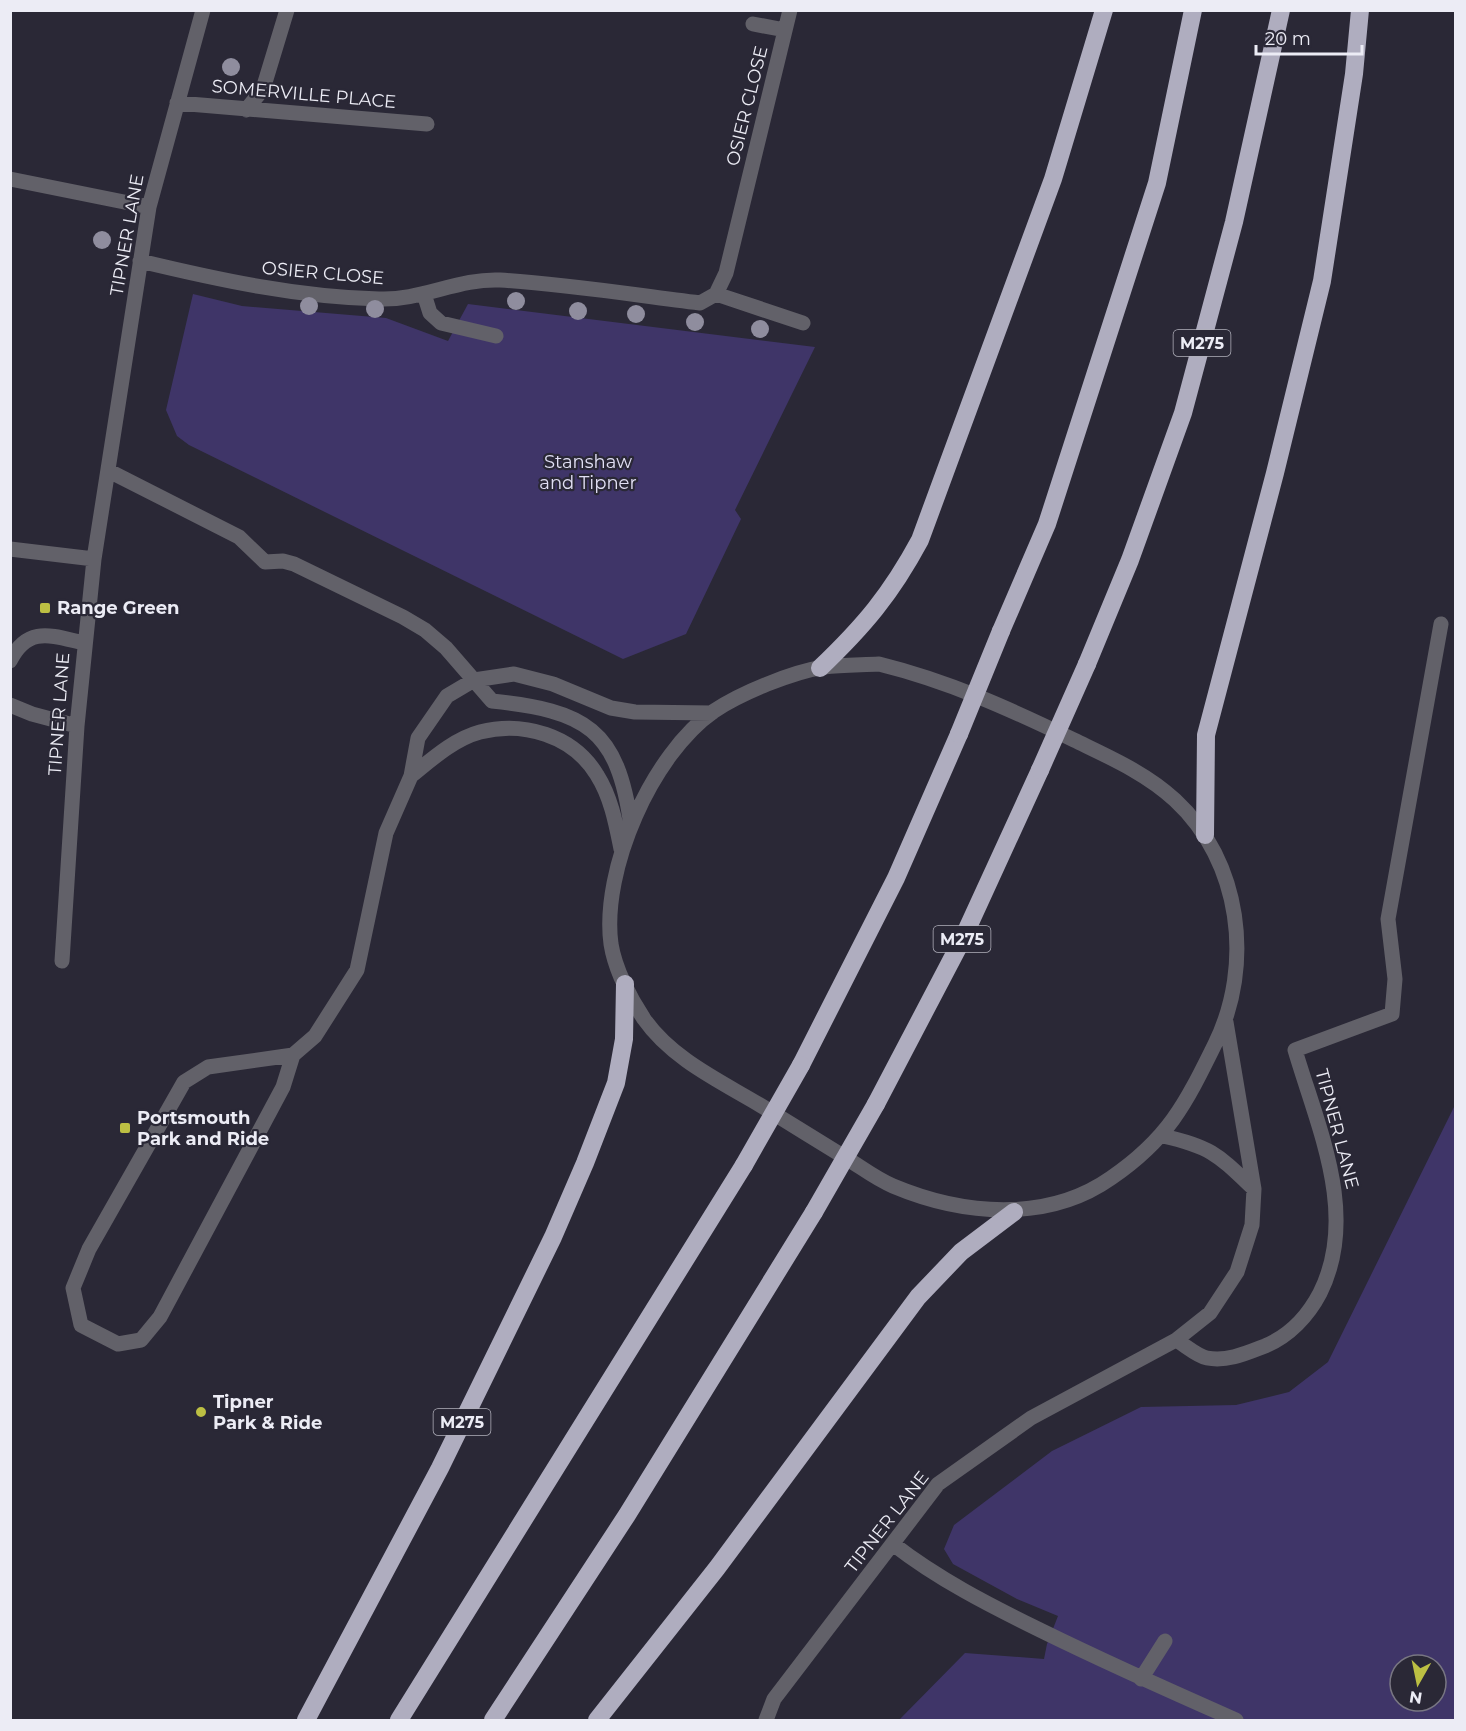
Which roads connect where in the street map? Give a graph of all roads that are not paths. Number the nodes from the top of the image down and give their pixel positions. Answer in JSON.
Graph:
{"nodes":[{"id":1,"x":203,"y":10,"type":"edge"},
{"id":2,"x":287,"y":10,"type":"edge"},
{"id":3,"x":790,"y":10,"type":"edge"},
{"id":4,"x":1104,"y":10,"type":"edge"},
{"id":5,"x":1193,"y":10,"type":"edge"},
{"id":6,"x":1281,"y":10,"type":"edge"},
{"id":7,"x":1360,"y":10,"type":"edge"},
{"id":8,"x":753,"y":24,"type":"dead end"},
{"id":9,"x":785,"y":30,"type":"junction"},
{"id":10,"x":177,"y":103,"type":"junction"},
{"id":11,"x":246,"y":110,"type":"junction"},
{"id":12,"x":427,"y":124,"type":"dead end"},
{"id":13,"x":10,"y":179,"type":"edge"},
{"id":14,"x":149,"y":207,"type":"junction"},
{"id":15,"x":140,"y":261,"type":"junction"},
{"id":16,"x":424,"y":294,"type":"junction"},
{"id":17,"x":716,"y":294,"type":"junction"},
{"id":18,"x":803,"y":323,"type":"dead end"},
{"id":19,"x":496,"y":336,"type":"dead end"},
{"id":20,"x":109,"y":471,"type":"junction"},
{"id":21,"x":10,"y":549,"type":"edge"},
{"id":22,"x":94,"y":559,"type":"junction"},
{"id":23,"x":1441,"y":624,"type":"dead end"},
{"id":24,"x":84,"y":643,"type":"junction"},
{"id":25,"x":10,"y":661,"type":"edge"},
{"id":26,"x":820,"y":668,"type":"junction"},
{"id":27,"x":474,"y":680,"type":"junction"},
{"id":28,"x":10,"y":705,"type":"edge"},
{"id":29,"x":712,"y":713,"type":"junction"},
{"id":30,"x":77,"y":726,"type":"junction"},
{"id":31,"x":411,"y":776,"type":"junction"},
{"id":32,"x":632,"y":826,"type":"junction"},
{"id":33,"x":1205,"y":835,"type":"junction"},
{"id":34,"x":621,"y":849,"type":"junction"},
{"id":35,"x":63,"y":961,"type":"dead end"},
{"id":36,"x":624,"y":984,"type":"junction"},
{"id":37,"x":1226,"y":1022,"type":"junction"},
{"id":38,"x":293,"y":1055,"type":"junction"},
{"id":39,"x":1163,"y":1136,"type":"junction"},
{"id":40,"x":1254,"y":1189,"type":"junction"},
{"id":41,"x":1014,"y":1212,"type":"junction"},
{"id":42,"x":1176,"y":1340,"type":"junction"},
{"id":43,"x":894,"y":1544,"type":"junction"},
{"id":44,"x":1166,"y":1641,"type":"dead end"},
{"id":45,"x":1141,"y":1679,"type":"junction"},
{"id":46,"x":306,"y":1720,"type":"edge"},
{"id":47,"x":399,"y":1720,"type":"edge"},
{"id":48,"x":493,"y":1720,"type":"edge"},
{"id":49,"x":597,"y":1720,"type":"edge"},
{"id":50,"x":766,"y":1720,"type":"edge"},
{"id":51,"x":1236,"y":1720,"type":"edge"}],
"edges":[{"from":1,"to":10,"type":"street","name":"TIPNER LANE"},
{"from":2,"to":11,"type":"street"},
{"from":3,"to":9,"type":"street","name":"OSIER CLOSE"},
{"from":4,"to":26,"type":"highway"},
{"from":5,"to":47,"type":"highway","bridge":true},
{"from":6,"to":48,"type":"highway","number":"M275","bridge":true},
{"from":7,"to":33,"type":"highway"},
{"from":8,"to":9,"type":"street","name":"OSIER CLOSE"},
{"from":9,"to":17,"type":"street","name":"OSIER CLOSE"},
{"from":10,"to":11,"type":"street","name":"SOMERVILLE PLACE"},
{"from":10,"to":14,"type":"street","name":"TIPNER LANE"},
{"from":11,"to":12,"type":"street","name":"SOMERVILLE PLACE"},
{"from":13,"to":14,"type":"street"},
{"from":14,"to":15,"type":"street","name":"TIPNER LANE"},
{"from":15,"to":16,"type":"street","name":"OSIER CLOSE"},
{"from":15,"to":20,"type":"street","name":"TIPNER LANE"},
{"from":16,"to":17,"type":"street","name":"OSIER CLOSE"},
{"from":16,"to":19,"type":"street"},
{"from":17,"to":18,"type":"street"},
{"from":20,"to":22,"type":"street","name":"TIPNER LANE"},
{"from":20,"to":27,"type":"street"},
{"from":21,"to":22,"type":"street"},
{"from":22,"to":24,"type":"street","name":"TIPNER LANE"},
{"from":23,"to":42,"type":"street","name":"TIPNER LANE"},
{"from":24,"to":25,"type":"street"},
{"from":24,"to":30,"type":"street","name":"TIPNER LANE"},
{"from":26,"to":29,"type":"street"},
{"from":26,"to":33,"type":"street"},
{"from":27,"to":29,"type":"street"},
{"from":27,"to":31,"type":"street"},
{"from":27,"to":32,"type":"street"},
{"from":28,"to":30,"type":"street"},
{"from":29,"to":32,"type":"street"},
{"from":30,"to":35,"type":"street","name":"TIPNER LANE"},
{"from":31,"to":34,"type":"street"},
{"from":31,"to":38,"type":"street"},
{"from":32,"to":34,"type":"street"},
{"from":33,"to":37,"type":"street"},
{"from":34,"to":36,"type":"street"},
{"from":36,"to":41,"type":"street"},
{"from":36,"to":46,"type":"highway","number":"M275"},
{"from":37,"to":39,"type":"street"},
{"from":37,"to":40,"type":"street","name":"TIPNER LANE"},
{"from":38,"to":38,"type":"street"},
{"from":39,"to":40,"type":"street"},
{"from":39,"to":41,"type":"street"},
{"from":40,"to":42,"type":"street","name":"TIPNER LANE"},
{"from":41,"to":49,"type":"highway"},
{"from":42,"to":43,"type":"street","name":"TIPNER LANE"},
{"from":43,"to":45,"type":"street"},
{"from":43,"to":50,"type":"street","name":"TIPNER LANE"},
{"from":44,"to":45,"type":"street"},
{"from":45,"to":51,"type":"street"}]}
